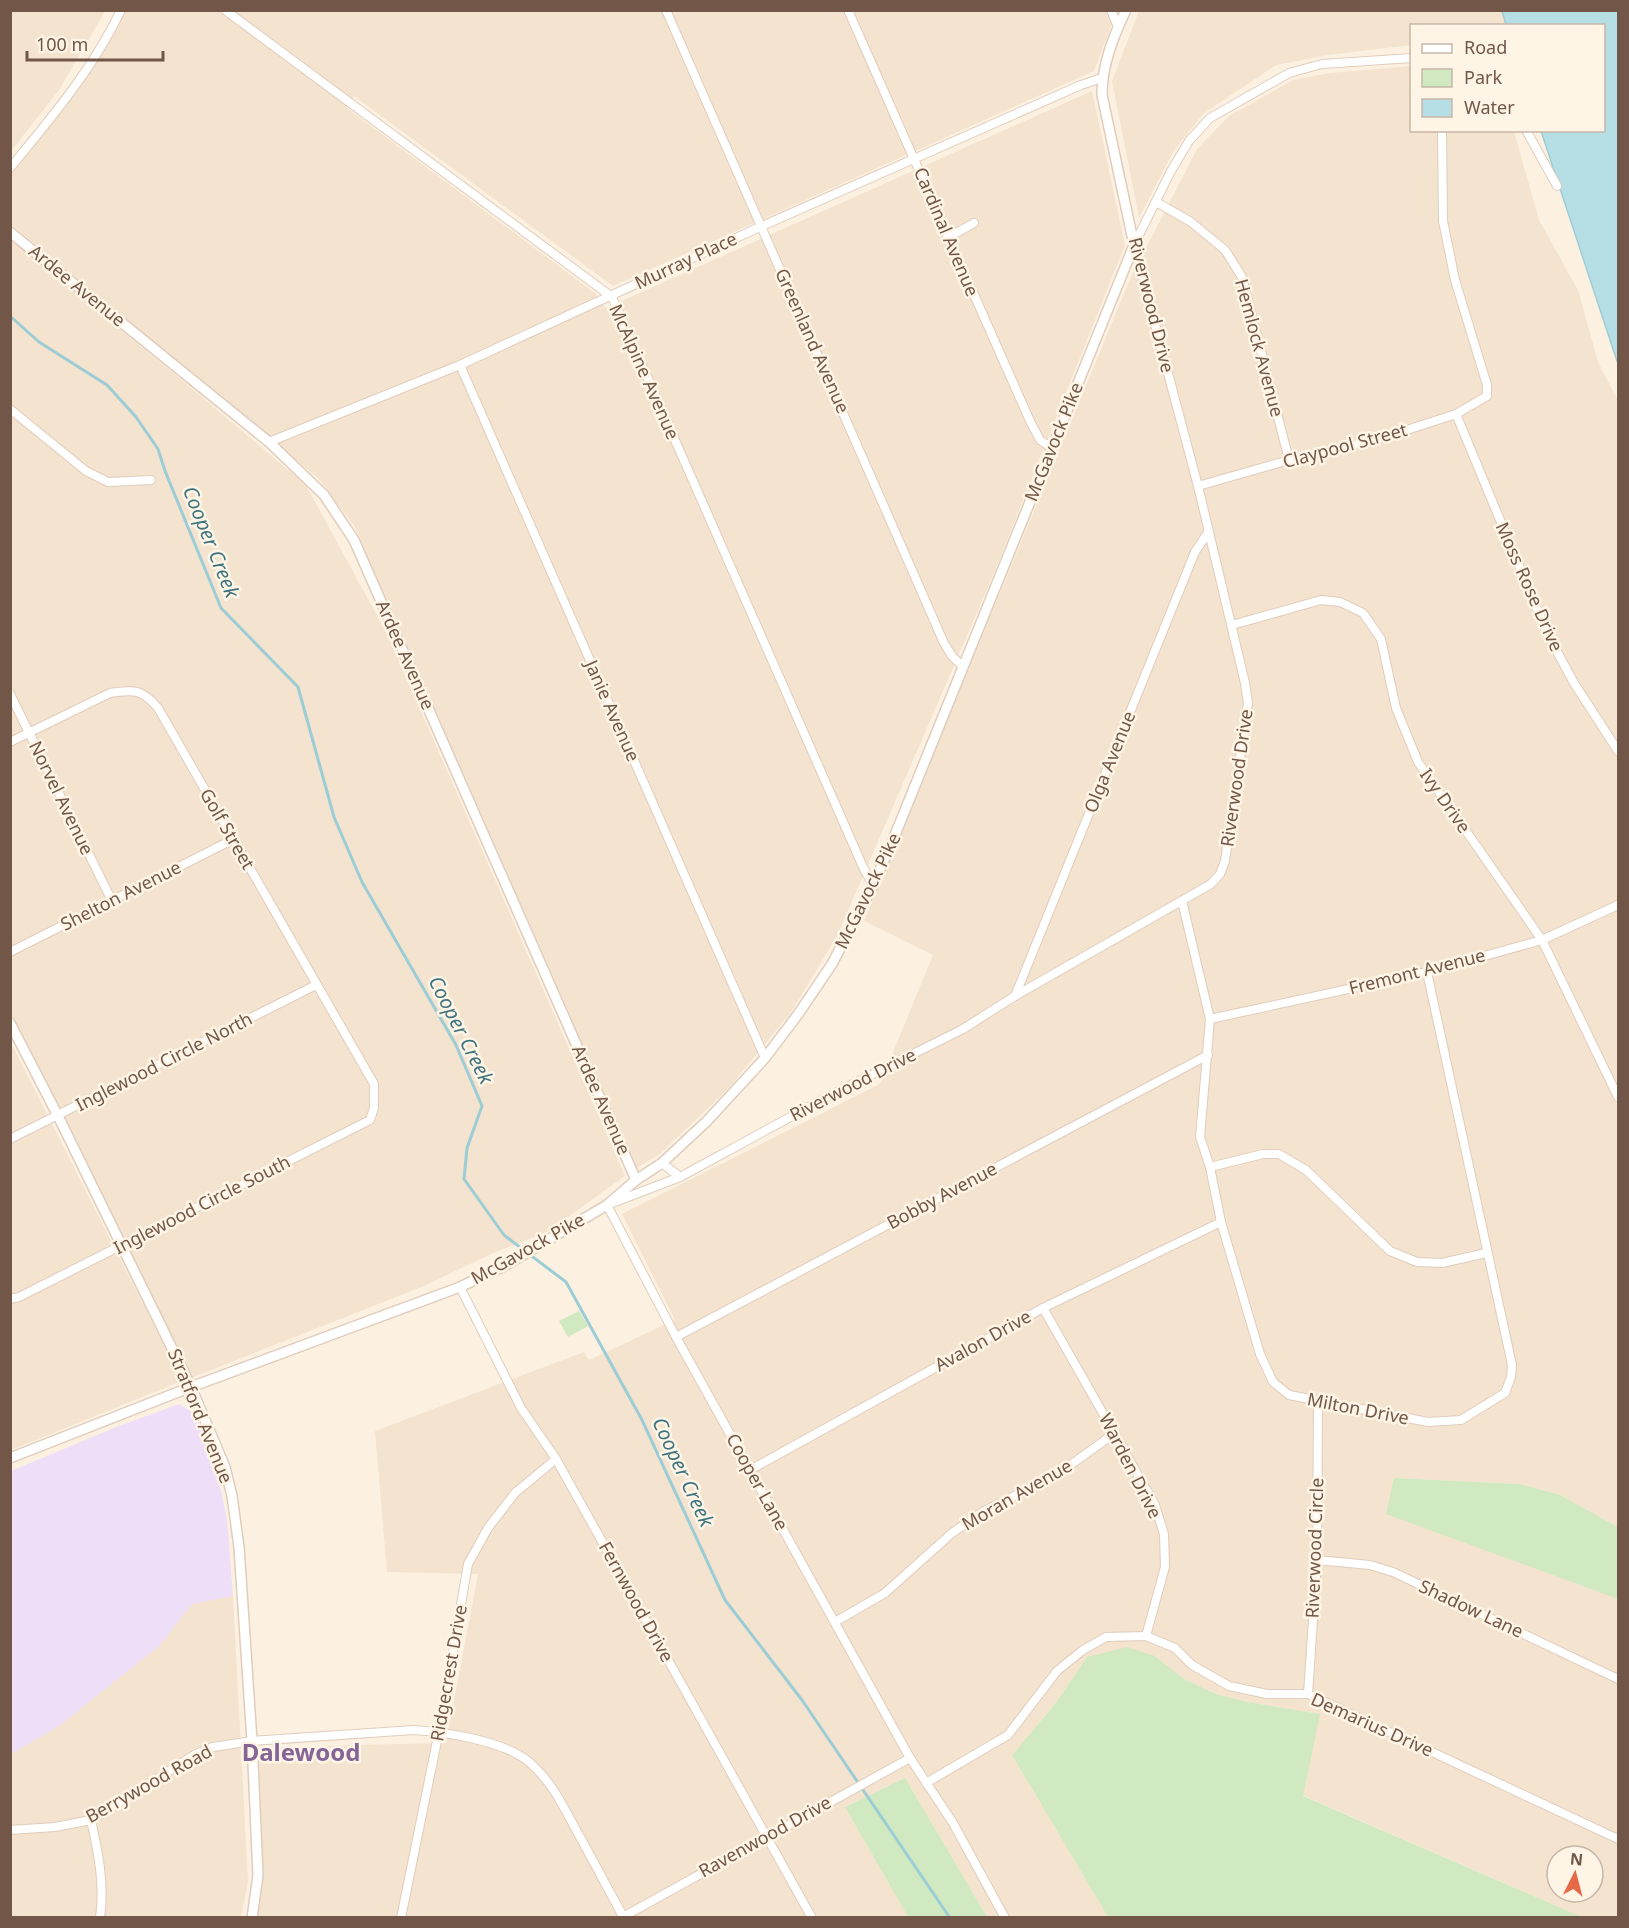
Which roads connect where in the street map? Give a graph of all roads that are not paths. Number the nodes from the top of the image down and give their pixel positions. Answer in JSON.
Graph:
{"nodes":[{"id":1,"x":121,"y":10,"type":"edge"},
{"id":2,"x":225,"y":10,"type":"edge"},
{"id":3,"x":666,"y":10,"type":"edge"},
{"id":4,"x":848,"y":10,"type":"edge"},
{"id":5,"x":1111,"y":10,"type":"edge"},
{"id":6,"x":1126,"y":10,"type":"edge"},
{"id":7,"x":1118,"y":27,"type":"junction"},
{"id":8,"x":1410,"y":58,"type":"edge"},
{"id":9,"x":1102,"y":78,"type":"junction"},
{"id":10,"x":1442,"y":132,"type":"edge"},
{"id":11,"x":1527,"y":132,"type":"edge"},
{"id":12,"x":914,"y":159,"type":"junction"},
{"id":13,"x":10,"y":168,"type":"edge"},
{"id":14,"x":1557,"y":186,"type":"dead end"},
{"id":15,"x":1156,"y":202,"type":"junction"},
{"id":16,"x":974,"y":223,"type":"dead end"},
{"id":17,"x":762,"y":226,"type":"junction"},
{"id":18,"x":10,"y":232,"type":"edge"},
{"id":19,"x":947,"y":238,"type":"junction"},
{"id":20,"x":1134,"y":245,"type":"junction"},
{"id":21,"x":612,"y":297,"type":"junction"},
{"id":22,"x":460,"y":365,"type":"junction"},
{"id":23,"x":10,"y":409,"type":"edge"},
{"id":24,"x":1456,"y":414,"type":"junction"},
{"id":25,"x":269,"y":442,"type":"junction"},
{"id":26,"x":1052,"y":448,"type":"junction"},
{"id":27,"x":1289,"y":460,"type":"junction"},
{"id":28,"x":151,"y":480,"type":"dead end"},
{"id":29,"x":1198,"y":486,"type":"junction"},
{"id":30,"x":1209,"y":531,"type":"junction"},
{"id":31,"x":1232,"y":625,"type":"junction"},
{"id":32,"x":963,"y":667,"type":"junction"},
{"id":33,"x":10,"y":694,"type":"edge"},
{"id":34,"x":29,"y":732,"type":"junction"},
{"id":35,"x":10,"y":742,"type":"edge"},
{"id":36,"x":1618,"y":751,"type":"edge"},
{"id":37,"x":232,"y":840,"type":"junction"},
{"id":38,"x":873,"y":885,"type":"junction"},
{"id":39,"x":112,"y":901,"type":"junction"},
{"id":40,"x":1182,"y":901,"type":"junction"},
{"id":41,"x":1618,"y":905,"type":"edge"},
{"id":42,"x":1542,"y":940,"type":"junction"},
{"id":43,"x":10,"y":952,"type":"edge"},
{"id":44,"x":1427,"y":972,"type":"junction"},
{"id":45,"x":316,"y":985,"type":"junction"},
{"id":46,"x":1015,"y":996,"type":"junction"},
{"id":47,"x":1210,"y":1019,"type":"junction"},
{"id":48,"x":10,"y":1023,"type":"edge"},
{"id":49,"x":1208,"y":1055,"type":"junction"},
{"id":50,"x":765,"y":1058,"type":"junction"},
{"id":51,"x":375,"y":1095,"type":"joint"},
{"id":52,"x":1618,"y":1097,"type":"edge"},
{"id":53,"x":58,"y":1116,"type":"junction"},
{"id":54,"x":10,"y":1139,"type":"edge"},
{"id":55,"x":662,"y":1162,"type":"junction"},
{"id":56,"x":1209,"y":1167,"type":"junction"},
{"id":57,"x":680,"y":1177,"type":"junction"},
{"id":58,"x":636,"y":1180,"type":"junction"},
{"id":59,"x":648,"y":1190,"type":"junction"},
{"id":60,"x":607,"y":1205,"type":"junction"},
{"id":61,"x":1221,"y":1222,"type":"junction"},
{"id":62,"x":123,"y":1245,"type":"junction"},
{"id":63,"x":1486,"y":1252,"type":"junction"},
{"id":64,"x":460,"y":1287,"type":"junction"},
{"id":65,"x":10,"y":1299,"type":"edge"},
{"id":66,"x":1043,"y":1308,"type":"junction"},
{"id":67,"x":676,"y":1338,"type":"junction"},
{"id":68,"x":191,"y":1387,"type":"junction"},
{"id":69,"x":1318,"y":1402,"type":"junction"},
{"id":70,"x":1115,"y":1433,"type":"junction"},
{"id":71,"x":10,"y":1458,"type":"edge"},
{"id":72,"x":556,"y":1459,"type":"junction"},
{"id":73,"x":750,"y":1470,"type":"junction"},
{"id":74,"x":1317,"y":1560,"type":"junction"},
{"id":75,"x":835,"y":1622,"type":"junction"},
{"id":76,"x":1146,"y":1636,"type":"junction"},
{"id":77,"x":1618,"y":1679,"type":"edge"},
{"id":78,"x":1308,"y":1694,"type":"junction"},
{"id":79,"x":439,"y":1731,"type":"junction"},
{"id":80,"x":252,"y":1741,"type":"junction"},
{"id":81,"x":910,"y":1758,"type":"junction"},
{"id":82,"x":926,"y":1783,"type":"junction"},
{"id":83,"x":91,"y":1820,"type":"junction"},
{"id":84,"x":10,"y":1830,"type":"edge"},
{"id":85,"x":767,"y":1835,"type":"junction"},
{"id":86,"x":1618,"y":1839,"type":"edge"},
{"id":87,"x":100,"y":1917,"type":"edge"},
{"id":88,"x":252,"y":1917,"type":"edge"},
{"id":89,"x":401,"y":1917,"type":"edge"},
{"id":90,"x":623,"y":1917,"type":"edge"},
{"id":91,"x":812,"y":1917,"type":"edge"},
{"id":92,"x":1005,"y":1917,"type":"edge"}],
"edges":[{"from":1,"to":13,"type":"street"},
{"from":2,"to":21,"type":"street","name":"McAlpine Avenue"},
{"from":3,"to":17,"type":"street","name":"Greenland Avenue"},
{"from":4,"to":12,"type":"street","name":"Cardinal Avenue"},
{"from":5,"to":7,"type":"street"},
{"from":6,"to":7,"type":"street","name":"Riverwood Drive"},
{"from":7,"to":9,"type":"street","name":"Riverwood Drive"},
{"from":8,"to":15,"type":"street","name":"McGavock Pike"},
{"from":9,"to":12,"type":"street","name":"Murray Place"},
{"from":9,"to":20,"type":"street","name":"Riverwood Drive"},
{"from":10,"to":24,"type":"street","name":"Claypool Street"},
{"from":11,"to":14,"type":"street"},
{"from":12,"to":17,"type":"street","name":"Murray Place"},
{"from":12,"to":19,"type":"street","name":"Cardinal Avenue"},
{"from":15,"to":20,"type":"street","name":"McGavock Pike"},
{"from":15,"to":27,"type":"street","name":"Hemlock Avenue"},
{"from":16,"to":19,"type":"street"},
{"from":17,"to":21,"type":"street","name":"Murray Place"},
{"from":17,"to":32,"type":"street","name":"Greenland Avenue"},
{"from":18,"to":25,"type":"street","name":"Ardee Avenue"},
{"from":19,"to":26,"type":"street","name":"Cardinal Avenue"},
{"from":20,"to":26,"type":"street","name":"McGavock Pike"},
{"from":20,"to":29,"type":"street","name":"Riverwood Drive"},
{"from":21,"to":22,"type":"street","name":"Murray Place"},
{"from":21,"to":38,"type":"street","name":"McAlpine Avenue"},
{"from":22,"to":25,"type":"street","name":"Murray Place"},
{"from":22,"to":50,"type":"street","name":"Janie Avenue"},
{"from":23,"to":28,"type":"street"},
{"from":24,"to":27,"type":"street","name":"Claypool Street"},
{"from":24,"to":36,"type":"street","name":"Moss Rose Drive"},
{"from":25,"to":58,"type":"street","name":"Ardee Avenue"},
{"from":26,"to":32,"type":"street","name":"McGavock Pike"},
{"from":27,"to":29,"type":"street","name":"Claypool Street"},
{"from":29,"to":30,"type":"street","name":"Riverwood Drive"},
{"from":30,"to":31,"type":"street","name":"Riverwood Drive"},
{"from":30,"to":46,"type":"street","name":"Olga Avenue"},
{"from":31,"to":40,"type":"street","name":"Riverwood Drive"},
{"from":31,"to":42,"type":"street","name":"Ivy Drive"},
{"from":32,"to":38,"type":"street","name":"McGavock Pike"},
{"from":33,"to":34,"type":"street","name":"Norvel Avenue"},
{"from":34,"to":35,"type":"street","name":"Golf Street"},
{"from":34,"to":37,"type":"street","name":"Golf Street"},
{"from":34,"to":39,"type":"street","name":"Norvel Avenue"},
{"from":37,"to":39,"type":"street","name":"Shelton Avenue"},
{"from":37,"to":45,"type":"street","name":"Golf Street"},
{"from":38,"to":50,"type":"street","name":"McGavock Pike"},
{"from":39,"to":43,"type":"street","name":"Shelton Avenue"},
{"from":40,"to":46,"type":"street","name":"Riverwood Drive"},
{"from":40,"to":47,"type":"street","name":"Milton Drive"},
{"from":41,"to":42,"type":"street","name":"Fremont Avenue"},
{"from":42,"to":44,"type":"street","name":"Fremont Avenue"},
{"from":42,"to":52,"type":"street","name":"Ivy Drive"},
{"from":44,"to":47,"type":"street","name":"Fremont Avenue"},
{"from":44,"to":63,"type":"street","name":"Milton Drive"},
{"from":45,"to":51,"type":"street","name":"Golf Street"},
{"from":45,"to":53,"type":"street","name":"Inglewood Circle North"},
{"from":46,"to":57,"type":"street","name":"Riverwood Drive"},
{"from":47,"to":49,"type":"street","name":"Milton Drive"},
{"from":48,"to":53,"type":"street","name":"Stratford Avenue"},
{"from":49,"to":56,"type":"street","name":"Milton Drive"},
{"from":49,"to":67,"type":"street","name":"Bobby Avenue"},
{"from":50,"to":55,"type":"street","name":"McGavock Pike"},
{"from":51,"to":62,"type":"street","name":"Inglewood Circle South"},
{"from":53,"to":54,"type":"street","name":"Inglewood Circle North"},
{"from":53,"to":62,"type":"street","name":"Stratford Avenue"},
{"from":55,"to":57,"type":"street"},
{"from":55,"to":58,"type":"street","name":"McGavock Pike"},
{"from":56,"to":61,"type":"street","name":"Milton Drive"},
{"from":56,"to":63,"type":"street"},
{"from":57,"to":59,"type":"street","name":"Riverwood Drive"},
{"from":58,"to":59,"type":"street","name":"Ardee Avenue"},
{"from":58,"to":60,"type":"street","name":"McGavock Pike"},
{"from":59,"to":60,"type":"street","name":"Riverwood Drive"},
{"from":60,"to":64,"type":"street","name":"McGavock Pike"},
{"from":60,"to":67,"type":"street","name":"Cooper Lane"},
{"from":61,"to":66,"type":"street","name":"Avalon Drive"},
{"from":61,"to":69,"type":"street","name":"Milton Drive"},
{"from":62,"to":65,"type":"street","name":"Inglewood Circle South"},
{"from":62,"to":68,"type":"street","name":"Stratford Avenue"},
{"from":63,"to":69,"type":"street","name":"Milton Drive"},
{"from":64,"to":68,"type":"street","name":"McGavock Pike"},
{"from":64,"to":72,"type":"street","name":"Fernwood Drive"},
{"from":66,"to":70,"type":"street","name":"Warden Drive"},
{"from":66,"to":73,"type":"street","name":"Avalon Drive"},
{"from":67,"to":73,"type":"street","name":"Cooper Lane"},
{"from":68,"to":71,"type":"street","name":"McGavock Pike"},
{"from":68,"to":80,"type":"street","name":"Stratford Avenue"},
{"from":69,"to":74,"type":"street","name":"Riverwood Circle"},
{"from":70,"to":75,"type":"street","name":"Moran Avenue"},
{"from":70,"to":76,"type":"street","name":"Warden Drive"},
{"from":72,"to":79,"type":"street","name":"Ridgecrest Drive"},
{"from":72,"to":85,"type":"street","name":"Fernwood Drive"},
{"from":73,"to":75,"type":"street","name":"Cooper Lane"},
{"from":74,"to":77,"type":"street","name":"Shadow Lane"},
{"from":74,"to":78,"type":"street","name":"Riverwood Circle"},
{"from":75,"to":81,"type":"street","name":"Cooper Lane"},
{"from":76,"to":78,"type":"street","name":"Demarius Drive"},
{"from":76,"to":82,"type":"street","name":"Demarius Drive"},
{"from":78,"to":86,"type":"street","name":"Demarius Drive"},
{"from":79,"to":80,"type":"street","name":"Berrywood Road"},
{"from":79,"to":89,"type":"street","name":"Ridgecrest Drive"},
{"from":79,"to":90,"type":"street","name":"Berrywood Road"},
{"from":80,"to":83,"type":"street","name":"Berrywood Road"},
{"from":80,"to":88,"type":"street","name":"Stratford Avenue"},
{"from":81,"to":82,"type":"street","name":"Cooper Lane"},
{"from":81,"to":85,"type":"street","name":"Ravenwood Drive"},
{"from":82,"to":92,"type":"street"},
{"from":83,"to":84,"type":"street","name":"Berrywood Road"},
{"from":83,"to":87,"type":"street"},
{"from":85,"to":90,"type":"street","name":"Ravenwood Drive"},
{"from":85,"to":91,"type":"street","name":"Fernwood Drive"}]}
